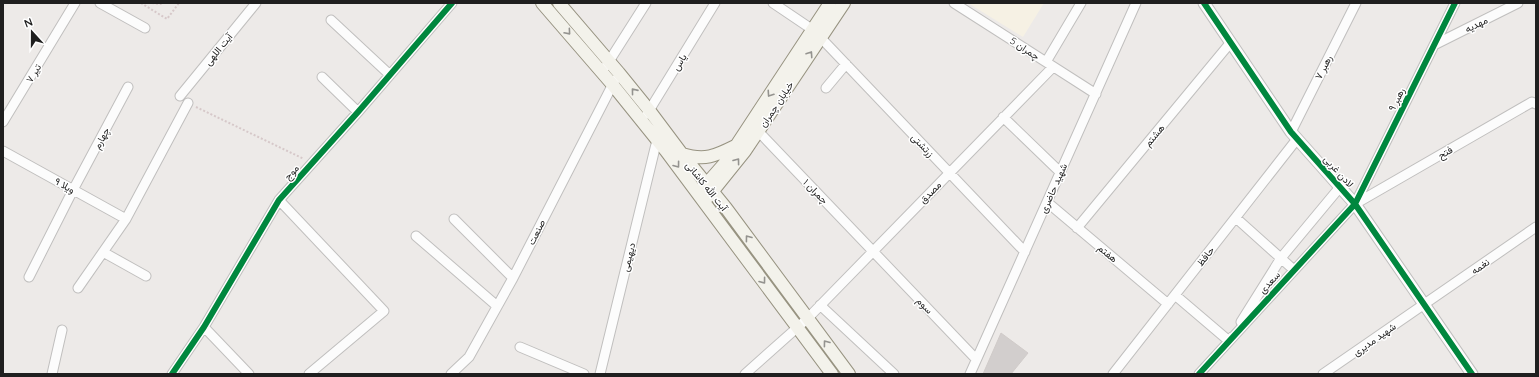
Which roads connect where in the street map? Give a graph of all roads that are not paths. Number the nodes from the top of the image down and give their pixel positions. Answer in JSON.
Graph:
{"nodes":[{"id":1,"x":74,"y":3,"type":"edge"},
{"id":2,"x":100,"y":3,"type":"edge"},
{"id":3,"x":256,"y":3,"type":"edge"},
{"id":4,"x":452,"y":3,"type":"edge"},
{"id":5,"x":542,"y":3,"type":"edge"},
{"id":6,"x":559,"y":3,"type":"edge"},
{"id":7,"x":646,"y":3,"type":"edge"},
{"id":8,"x":715,"y":3,"type":"edge"},
{"id":9,"x":774,"y":3,"type":"edge"},
{"id":10,"x":830,"y":3,"type":"edge"},
{"id":11,"x":844,"y":3,"type":"edge"},
{"id":12,"x":954,"y":3,"type":"edge"},
{"id":13,"x":1081,"y":3,"type":"edge"},
{"id":14,"x":1136,"y":3,"type":"edge"},
{"id":15,"x":1204,"y":3,"type":"edge"},
{"id":16,"x":1356,"y":3,"type":"edge"},
{"id":17,"x":1455,"y":3,"type":"edge"},
{"id":18,"x":1518,"y":3,"type":"edge"},
{"id":19,"x":331,"y":20,"type":"dead end"},
{"id":20,"x":145,"y":28,"type":"dead end"},
{"id":21,"x":817,"y":34,"type":"junction"},
{"id":22,"x":1230,"y":42,"type":"junction"},
{"id":23,"x":1434,"y":45,"type":"junction"},
{"id":24,"x":610,"y":61,"type":"junction"},
{"id":25,"x":846,"y":64,"type":"junction"},
{"id":26,"x":1050,"y":64,"type":"junction"},
{"id":27,"x":601,"y":71,"type":"junction"},
{"id":28,"x":620,"y":72,"type":"junction"},
{"id":29,"x":390,"y":75,"type":"junction"},
{"id":30,"x":322,"y":77,"type":"dead end"},
{"id":31,"x":612,"y":84,"type":"junction"},
{"id":32,"x":128,"y":87,"type":"dead end"},
{"id":33,"x":826,"y":88,"type":"dead end"},
{"id":34,"x":1096,"y":94,"type":"junction"},
{"id":35,"x":180,"y":96,"type":"dead end"},
{"id":36,"x":188,"y":103,"type":"road end"},
{"id":37,"x":1536,"y":104,"type":"edge"},
{"id":38,"x":649,"y":110,"type":"junction"},
{"id":39,"x":358,"y":112,"type":"junction"},
{"id":40,"x":1003,"y":117,"type":"junction"},
{"id":41,"x":3,"y":122,"type":"edge"},
{"id":42,"x":642,"y":122,"type":"junction"},
{"id":43,"x":664,"y":128,"type":"junction"},
{"id":44,"x":758,"y":131,"type":"junction"},
{"id":45,"x":1294,"y":135,"type":"junction"},
{"id":46,"x":657,"y":140,"type":"junction"},
{"id":47,"x":736,"y":145,"type":"junction"},
{"id":48,"x":3,"y":151,"type":"edge"},
{"id":49,"x":682,"y":154,"type":"junction"},
{"id":50,"x":1060,"y":172,"type":"junction"},
{"id":51,"x":949,"y":173,"type":"junction"},
{"id":52,"x":727,"y":175,"type":"junction"},
{"id":53,"x":709,"y":187,"type":"junction"},
{"id":54,"x":1340,"y":187,"type":"junction"},
{"id":55,"x":73,"y":190,"type":"junction"},
{"id":56,"x":701,"y":197,"type":"junction"},
{"id":57,"x":279,"y":200,"type":"junction"},
{"id":58,"x":1047,"y":202,"type":"junction"},
{"id":59,"x":1355,"y":204,"type":"junction"},
{"id":60,"x":726,"y":208,"type":"junction"},
{"id":61,"x":126,"y":218,"type":"junction"},
{"id":62,"x":1236,"y":218,"type":"junction"},
{"id":63,"x":454,"y":219,"type":"dead end"},
{"id":64,"x":1536,"y":227,"type":"edge"},
{"id":65,"x":1077,"y":228,"type":"junction"},
{"id":66,"x":416,"y":236,"type":"dead end"},
{"id":67,"x":873,"y":251,"type":"junction"},
{"id":68,"x":103,"y":252,"type":"junction"},
{"id":69,"x":1024,"y":252,"type":"junction"},
{"id":70,"x":1281,"y":258,"type":"junction"},
{"id":71,"x":1294,"y":270,"type":"junction"},
{"id":72,"x":146,"y":276,"type":"dead end"},
{"id":73,"x":30,"y":277,"type":"dead end"},
{"id":74,"x":513,"y":278,"type":"junction"},
{"id":75,"x":78,"y":288,"type":"dead end"},
{"id":76,"x":1175,"y":295,"type":"junction"},
{"id":77,"x":1168,"y":304,"type":"junction"},
{"id":78,"x":1424,"y":304,"type":"junction"},
{"id":79,"x":820,"y":305,"type":"junction"},
{"id":80,"x":497,"y":306,"type":"junction"},
{"id":81,"x":808,"y":318,"type":"junction"},
{"id":82,"x":204,"y":327,"type":"junction"},
{"id":83,"x":798,"y":327,"type":"junction"},
{"id":84,"x":62,"y":330,"type":"dead end"},
{"id":85,"x":1229,"y":341,"type":"junction"},
{"id":86,"x":520,"y":347,"type":"dead end"},
{"id":87,"x":976,"y":359,"type":"junction"},
{"id":88,"x":52,"y":374,"type":"edge"},
{"id":89,"x":172,"y":374,"type":"edge"},
{"id":90,"x":249,"y":374,"type":"edge"},
{"id":91,"x":309,"y":374,"type":"edge"},
{"id":92,"x":451,"y":374,"type":"edge"},
{"id":93,"x":584,"y":374,"type":"edge"},
{"id":94,"x":600,"y":374,"type":"edge"},
{"id":95,"x":745,"y":374,"type":"edge"},
{"id":96,"x":832,"y":374,"type":"edge"},
{"id":97,"x":849,"y":374,"type":"edge"},
{"id":98,"x":894,"y":374,"type":"edge"},
{"id":99,"x":970,"y":374,"type":"edge"},
{"id":100,"x":1113,"y":374,"type":"edge"},
{"id":101,"x":1199,"y":374,"type":"edge"},
{"id":102,"x":1323,"y":374,"type":"edge"},
{"id":103,"x":1472,"y":374,"type":"edge"}],
"edges":[{"from":1,"to":41,"type":"street","name":"۷ تیر"},
{"from":2,"to":20,"type":"street"},
{"from":3,"to":35,"type":"street","name":"آیت اللهی"},
{"from":4,"to":29,"type":"street","name":"موج"},
{"from":5,"to":27,"type":"main road","name":"آیت الله کاشانی","one_way":true},
{"from":6,"to":24,"type":"main road","name":"آیت الله کاشانی"},
{"from":7,"to":24,"type":"street"},
{"from":8,"to":38,"type":"street","name":"یاس"},
{"from":9,"to":21,"type":"street","name":"زرتشتی"},
{"from":10,"to":21,"type":"main road","name":"خیابان چمران"},
{"from":11,"to":21,"type":"main road","name":"خیابان چمران"},
{"from":12,"to":26,"type":"street","name":"چمران 5"},
{"from":13,"to":26,"type":"street"},
{"from":14,"to":34,"type":"street","name":"شهید حاضری"},
{"from":15,"to":22,"type":"street","name":"لادن غربی"},
{"from":16,"to":45,"type":"street","name":"رهبر ۷"},
{"from":17,"to":23,"type":"street","name":"رهبر ۹"},
{"from":18,"to":23,"type":"street","name":"مهدیه"},
{"from":19,"to":29,"type":"street"},
{"from":21,"to":25,"type":"street","name":"زرتشتی"},
{"from":44,"to":21,"type":"main road","name":"خیابان چمران","one_way":true},
{"from":21,"to":47,"type":"main road","name":"خیابان چمران","one_way":true},
{"from":22,"to":45,"type":"street","name":"لادن غربی"},
{"from":22,"to":65,"type":"street","name":"هشتم"},
{"from":23,"to":59,"type":"street","name":"رهبر ۹"},
{"from":24,"to":27,"type":"street"},
{"from":24,"to":28,"type":"main road","name":"آیت الله کاشانی"},
{"from":25,"to":33,"type":"street"},
{"from":25,"to":51,"type":"street","name":"زرتشتی"},
{"from":26,"to":34,"type":"street","name":"چمران 5"},
{"from":26,"to":40,"type":"street","name":"مصدق"},
{"from":27,"to":31,"type":"main road","name":"آیت الله کاشانی"},
{"from":28,"to":31,"type":"street","name":"صنعت"},
{"from":38,"to":28,"type":"main road","name":"آیت الله کاشانی","one_way":true},
{"from":29,"to":39,"type":"street","name":"موج"},
{"from":30,"to":39,"type":"street"},
{"from":31,"to":42,"type":"main road","name":"آیت الله کاشانی"},
{"from":31,"to":74,"type":"street","name":"صنعت"},
{"from":32,"to":55,"type":"street","name":"چهارم"},
{"from":34,"to":50,"type":"street","name":"شهید حاضری"},
{"from":36,"to":61,"type":"street"},
{"from":37,"to":59,"type":"street","name":"فتح"},
{"from":38,"to":42,"type":"street","name":"یاس"},
{"from":38,"to":43,"type":"main road","name":"آیت الله کاشانی"},
{"from":39,"to":57,"type":"street","name":"موج"},
{"from":40,"to":50,"type":"street"},
{"from":40,"to":51,"type":"street","name":"مصدق"},
{"from":42,"to":46,"type":"main road","name":"آیت الله کاشانی"},
{"from":43,"to":46,"type":"street","name":"دیهیمی"},
{"from":43,"to":49,"type":"main road","name":"آیت الله کاشانی"},
{"from":52,"to":44,"type":"main road","name":"خیابان چمران","one_way":true},
{"from":44,"to":67,"type":"street","name":"چمران ۱"},
{"from":45,"to":54,"type":"street","name":"لادن غربی"},
{"from":45,"to":62,"type":"street","name":"حافظ"},
{"from":46,"to":56,"type":"main road","name":"آیت الله کاشانی","one_way":true},
{"from":46,"to":94,"type":"street","name":"دیهیمی"},
{"from":47,"to":49,"type":"main road"},
{"from":47,"to":53,"type":"main road","name":"خیابان چمران"},
{"from":48,"to":55,"type":"street","name":"ویلا ۹"},
{"from":49,"to":53,"type":"main road","name":"آیت الله کاشانی"},
{"from":50,"to":58,"type":"street","name":"شهید حاضری"},
{"from":51,"to":67,"type":"street","name":"مصدق"},
{"from":51,"to":69,"type":"street","name":"زرتشتی"},
{"from":52,"to":53,"type":"main road","name":"خیابان چمران"},
{"from":52,"to":60,"type":"main road"},
{"from":53,"to":56,"type":"main road","name":"خیابان چمران"},
{"from":53,"to":60,"type":"main road","name":"آیت الله کاشانی"},
{"from":54,"to":59,"type":"street","name":"لادن غربی"},
{"from":54,"to":70,"type":"street","name":"سعدی"},
{"from":55,"to":61,"type":"street","name":"ویلا ۹"},
{"from":55,"to":73,"type":"street","name":"چهارم"},
{"from":56,"to":83,"type":"main road","name":"آیت الله کاشانی","one_way":true},
{"from":57,"to":82,"type":"street","name":"موج"},
{"from":57,"to":91,"type":"street"},
{"from":58,"to":65,"type":"street","name":"هفتم"},
{"from":58,"to":69,"type":"street","name":"شهید حاضری"},
{"from":59,"to":71,"type":"street","name":"سعدی"},
{"from":59,"to":78,"type":"street","name":"لادن غربی"},
{"from":81,"to":60,"type":"main road","name":"آیت الله کاشانی","one_way":true},
{"from":61,"to":68,"type":"street"},
{"from":62,"to":70,"type":"street"},
{"from":62,"to":76,"type":"street","name":"حافظ"},
{"from":63,"to":74,"type":"street"},
{"from":64,"to":78,"type":"street","name":"نغمه"},
{"from":65,"to":77,"type":"street","name":"هفتم"},
{"from":66,"to":80,"type":"street"},
{"from":67,"to":79,"type":"street","name":"مصدق"},
{"from":67,"to":87,"type":"street","name":"سوم"},
{"from":68,"to":72,"type":"street"},
{"from":68,"to":75,"type":"street"},
{"from":69,"to":87,"type":"street","name":"شهید حاضری"},
{"from":70,"to":71,"type":"street"},
{"from":70,"to":85,"type":"street","name":"سعدی"},
{"from":71,"to":85,"type":"street","name":"سعدی"},
{"from":74,"to":80,"type":"street","name":"صنعت"},
{"from":76,"to":77,"type":"street","name":"حافظ"},
{"from":76,"to":85,"type":"street"},
{"from":77,"to":100,"type":"street","name":"حافظ"},
{"from":78,"to":102,"type":"street","name":"شهید مدیری"},
{"from":78,"to":103,"type":"street","name":"لادن غربی"},
{"from":79,"to":81,"type":"street","name":"مصدق"},
{"from":79,"to":98,"type":"street"},
{"from":80,"to":92,"type":"street","name":"صنعت"},
{"from":81,"to":83,"type":"street","name":"مصدق"},
{"from":97,"to":81,"type":"main road","name":"آیت الله کاشانی","one_way":true},
{"from":82,"to":89,"type":"street","name":"موج"},
{"from":82,"to":90,"type":"street"},
{"from":83,"to":95,"type":"street","name":"مصدق"},
{"from":83,"to":96,"type":"main road","name":"آیت الله کاشانی"},
{"from":84,"to":88,"type":"street"},
{"from":85,"to":101,"type":"street","name":"سعدی"},
{"from":86,"to":93,"type":"street"},
{"from":87,"to":99,"type":"street","name":"شهید حاضری"}]}
